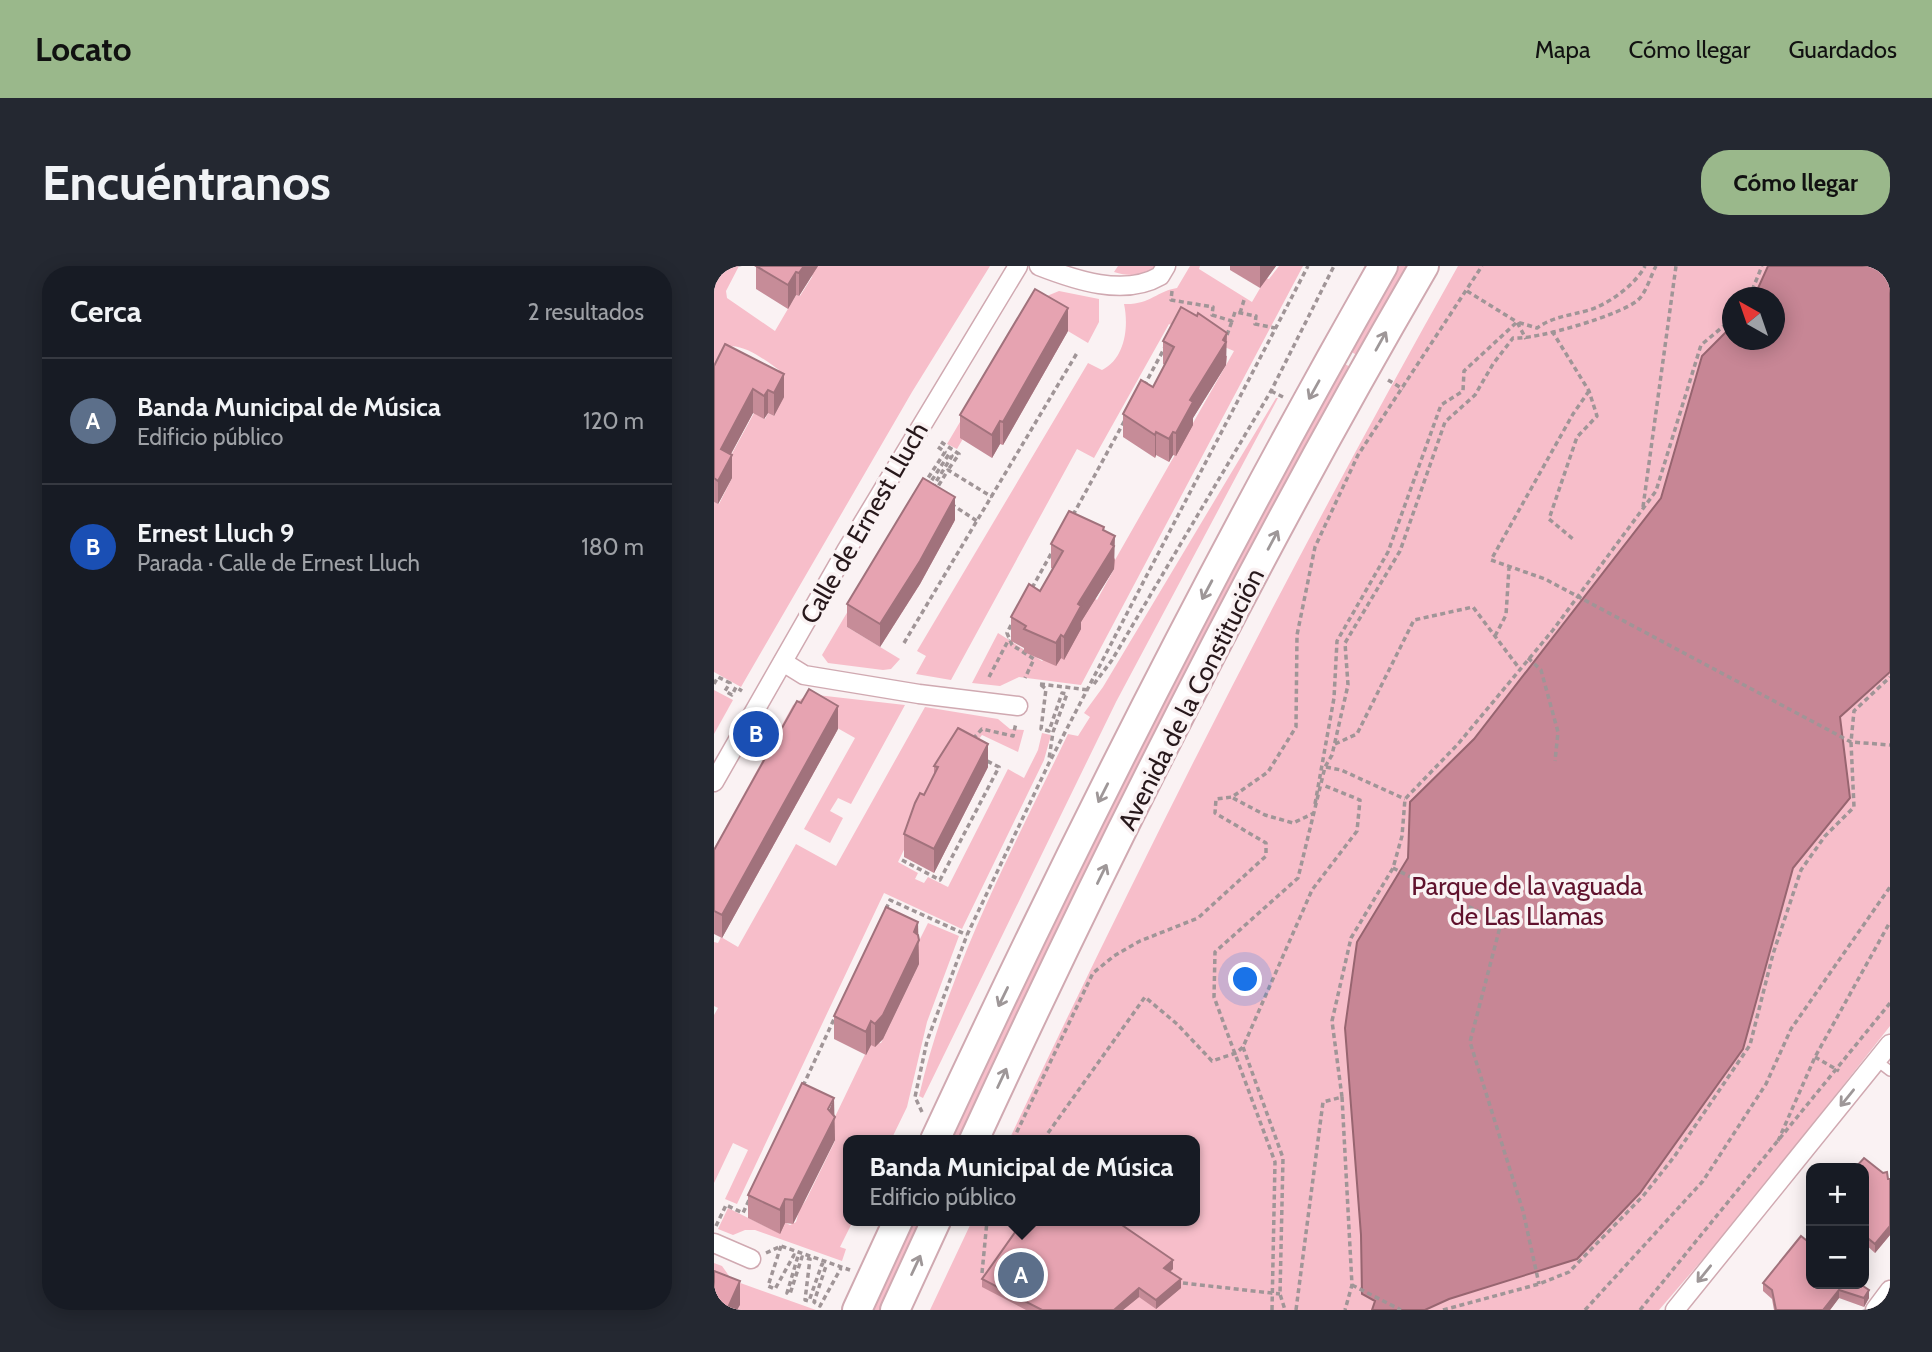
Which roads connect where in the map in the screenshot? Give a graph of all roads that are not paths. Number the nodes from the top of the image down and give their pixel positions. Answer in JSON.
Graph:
{"nodes":[{"id":1,"x":1018,"y":266,"type":"edge"},
{"id":2,"x":1039,"y":266,"type":"edge"},
{"id":3,"x":1166,"y":266,"type":"edge"},
{"id":4,"x":1383,"y":266,"type":"edge"},
{"id":5,"x":1424,"y":266,"type":"edge"},
{"id":6,"x":783,"y":662,"type":"junction"},
{"id":7,"x":1018,"y":706,"type":"dead end"},
{"id":8,"x":714,"y":782,"type":"edge"},
{"id":9,"x":1890,"y":1044,"type":"edge"},
{"id":10,"x":1884,"y":1066,"type":"edge"},
{"id":11,"x":937,"y":1135,"type":"edge"},
{"id":12,"x":976,"y":1135,"type":"edge"},
{"id":13,"x":896,"y":1226,"type":"edge"},
{"id":14,"x":934,"y":1226,"type":"edge"},
{"id":15,"x":715,"y":1236,"type":"edge"},
{"id":16,"x":751,"y":1259,"type":"dead end"},
{"id":17,"x":1890,"y":1290,"type":"edge"},
{"id":18,"x":857,"y":1310,"type":"edge"},
{"id":19,"x":895,"y":1310,"type":"edge"},
{"id":20,"x":1675,"y":1310,"type":"edge"},
{"id":21,"x":1875,"y":1310,"type":"edge"}],
"edges":[{"from":1,"to":6,"type":"street","name":"Calle de Ernest Lluch"},
{"from":2,"to":3,"type":"street"},
{"from":4,"to":11,"type":"main road","name":"Avenida de la Constitución","one_way":true},
{"from":12,"to":5,"type":"main road","name":"Avenida de la Constitución","one_way":true},
{"from":6,"to":7,"type":"street"},
{"from":6,"to":8,"type":"street","name":"Calle de Ernest Lluch"},
{"from":9,"to":10,"type":"street"},
{"from":10,"to":20,"type":"street","one_way":true},
{"from":13,"to":18,"type":"main road"},
{"from":19,"to":14,"type":"main road","one_way":true},
{"from":15,"to":16,"type":"street"},
{"from":17,"to":21,"type":"street"}]}
